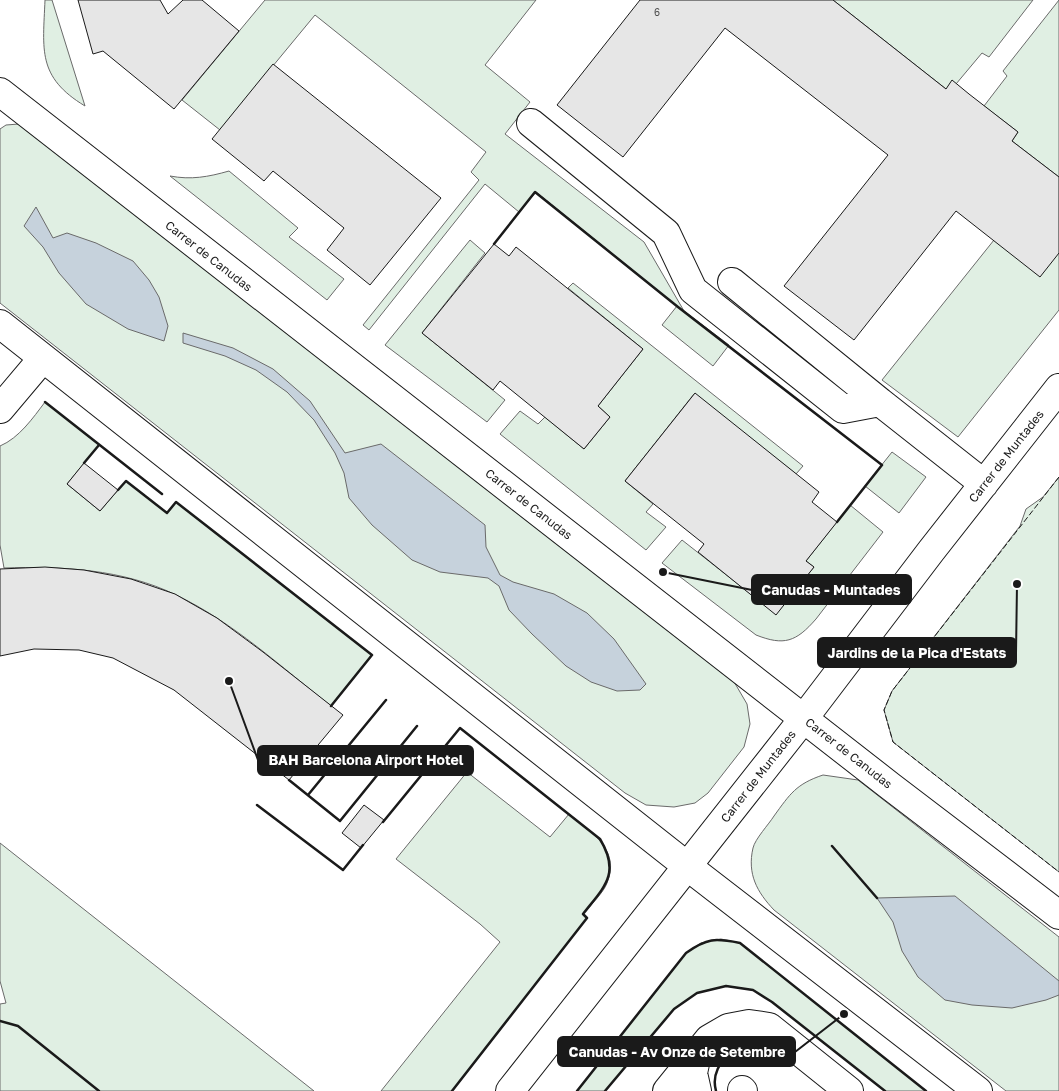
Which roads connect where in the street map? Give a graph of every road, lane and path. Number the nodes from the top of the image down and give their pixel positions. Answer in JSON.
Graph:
{"nodes":[{"id":1,"x":0,"y":92,"type":"edge"},
{"id":2,"x":531,"y":123,"type":"dead end"},
{"id":3,"x":732,"y":282,"type":"dead end"},
{"id":4,"x":0,"y":324,"type":"edge"},
{"id":5,"x":43,"y":358,"type":"junction"},
{"id":6,"x":1059,"y":388,"type":"edge"},
{"id":7,"x":880,"y":402,"type":"junction"},
{"id":8,"x":0,"y":409,"type":"edge"},
{"id":9,"x":984,"y":484,"type":"junction"},
{"id":10,"x":804,"y":718,"type":"junction"},
{"id":11,"x":687,"y":866,"type":"junction"},
{"id":12,"x":1059,"y":915,"type":"edge"},
{"id":13,"x":697,"y":1054,"type":"junction"},
{"id":14,"x":510,"y":1091,"type":"edge"},
{"id":15,"x":667,"y":1091,"type":"edge"},
{"id":16,"x":696,"y":1091,"type":"edge"},
{"id":17,"x":849,"y":1091,"type":"edge"},
{"id":18,"x":978,"y":1091,"type":"edge"}],
"edges":[{"from":1,"to":10,"type":"street","name":"Carrer de Canudas"},
{"from":2,"to":7,"type":"street"},
{"from":3,"to":7,"type":"street"},
{"from":4,"to":5,"type":"street"},
{"from":5,"to":8,"type":"street"},
{"from":5,"to":11,"type":"street"},
{"from":6,"to":9,"type":"street","name":"Carrer de Muntades"},
{"from":7,"to":9,"type":"street"},
{"from":9,"to":10,"type":"street","name":"Carrer de Muntades"},
{"from":10,"to":11,"type":"street","name":"Carrer de Muntades"},
{"from":10,"to":12,"type":"street","name":"Carrer de Canudas"},
{"from":11,"to":14,"type":"street","name":"Carrer de Muntades"},
{"from":11,"to":18,"type":"street"},
{"from":13,"to":15,"type":"street"},
{"from":13,"to":16,"type":"street"},
{"from":13,"to":17,"type":"street"}]}
